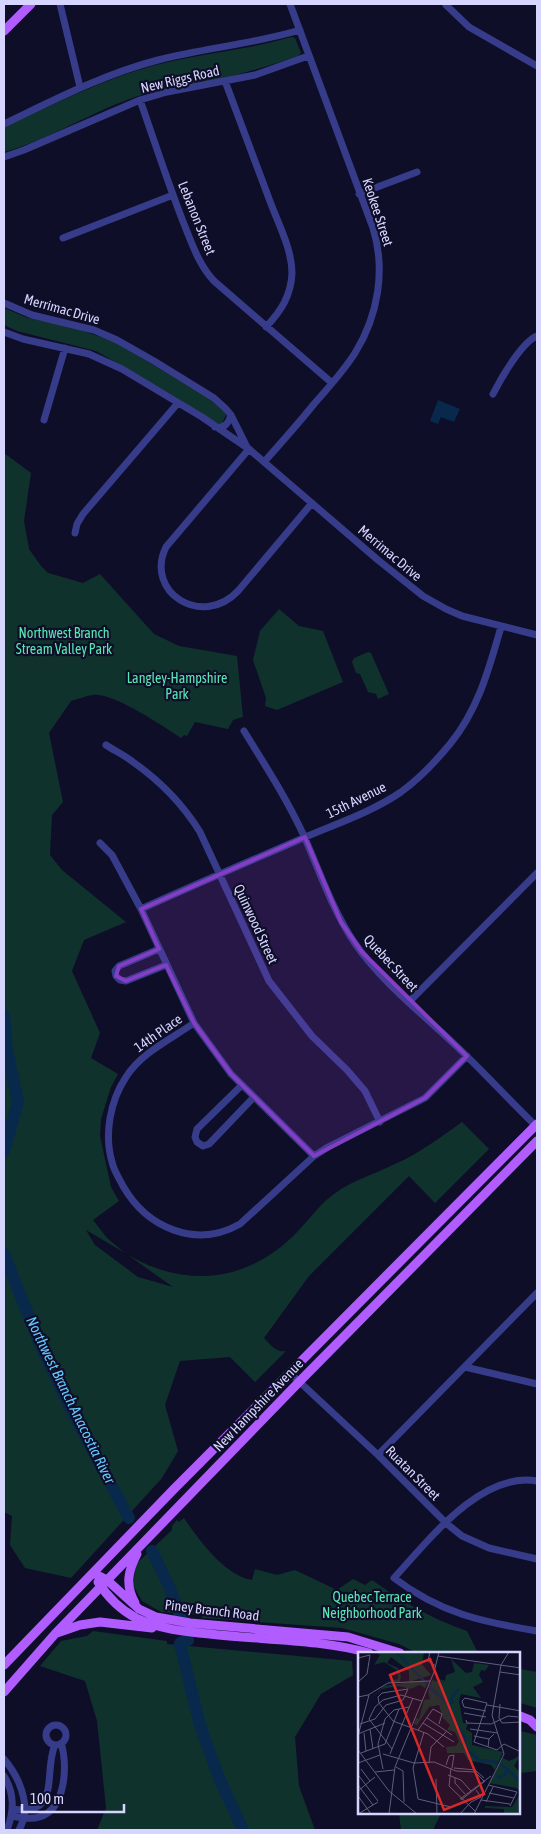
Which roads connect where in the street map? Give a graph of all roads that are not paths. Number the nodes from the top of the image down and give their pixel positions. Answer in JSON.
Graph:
{"nodes":[{"id":1,"x":31,"y":4,"type":"edge"},
{"id":2,"x":60,"y":4,"type":"edge"},
{"id":3,"x":290,"y":4,"type":"edge"},
{"id":4,"x":446,"y":6,"type":"dead end"},
{"id":5,"x":300,"y":30,"type":"junction"},
{"id":6,"x":4,"y":31,"type":"edge"},
{"id":7,"x":308,"y":56,"type":"junction"},
{"id":8,"x":537,"y":66,"type":"edge"},
{"id":9,"x":225,"y":81,"type":"junction"},
{"id":10,"x":80,"y":87,"type":"junction"},
{"id":11,"x":140,"y":100,"type":"junction"},
{"id":12,"x":4,"y":124,"type":"edge"},
{"id":13,"x":24,"y":150,"type":"junction"},
{"id":14,"x":4,"y":157,"type":"edge"},
{"id":15,"x":4,"y":161,"type":"edge"},
{"id":16,"x":417,"y":172,"type":"dead end"},
{"id":17,"x":359,"y":194,"type":"junction"},
{"id":18,"x":173,"y":195,"type":"junction"},
{"id":19,"x":63,"y":238,"type":"dead end"},
{"id":20,"x":4,"y":303,"type":"edge"},
{"id":21,"x":266,"y":327,"type":"junction"},
{"id":22,"x":4,"y":332,"type":"edge"},
{"id":23,"x":537,"y":336,"type":"edge"},
{"id":24,"x":65,"y":348,"type":"junction"},
{"id":25,"x":332,"y":383,"type":"junction"},
{"id":26,"x":493,"y":394,"type":"dead end"},
{"id":27,"x":178,"y":403,"type":"junction"},
{"id":28,"x":232,"y":415,"type":"junction"},
{"id":29,"x":44,"y":420,"type":"dead end"},
{"id":30,"x":215,"y":426,"type":"junction"},
{"id":31,"x":248,"y":449,"type":"junction"},
{"id":32,"x":264,"y":462,"type":"junction"},
{"id":33,"x":312,"y":503,"type":"junction"},
{"id":34,"x":75,"y":532,"type":"dead end"},
{"id":35,"x":501,"y":627,"type":"junction"},
{"id":36,"x":537,"y":635,"type":"edge"},
{"id":37,"x":244,"y":731,"type":"dead end"},
{"id":38,"x":106,"y":745,"type":"dead end"},
{"id":39,"x":305,"y":837,"type":"junction"},
{"id":40,"x":100,"y":843,"type":"dead end"},
{"id":41,"x":537,"y":873,"type":"edge"},
{"id":42,"x":219,"y":874,"type":"junction"},
{"id":43,"x":141,"y":909,"type":"junction"},
{"id":44,"x":158,"y":949,"type":"junction"},
{"id":45,"x":166,"y":965,"type":"junction"},
{"id":46,"x":409,"y":1002,"type":"junction"},
{"id":47,"x":194,"y":1023,"type":"junction"},
{"id":48,"x":467,"y":1056,"type":"junction"},
{"id":49,"x":242,"y":1085,"type":"junction"},
{"id":50,"x":254,"y":1097,"type":"junction"},
{"id":51,"x":380,"y":1122,"type":"junction"},
{"id":52,"x":537,"y":1126,"type":"edge"},
{"id":53,"x":537,"y":1141,"type":"edge"},
{"id":54,"x":314,"y":1156,"type":"junction"},
{"id":55,"x":537,"y":1292,"type":"edge"},
{"id":56,"x":465,"y":1367,"type":"junction"},
{"id":57,"x":290,"y":1373,"type":"junction"},
{"id":58,"x":299,"y":1382,"type":"junction"},
{"id":59,"x":537,"y":1384,"type":"edge"},
{"id":60,"x":378,"y":1456,"type":"junction"},
{"id":61,"x":537,"y":1481,"type":"edge"},
{"id":62,"x":446,"y":1523,"type":"junction"},
{"id":63,"x":139,"y":1548,"type":"junction"},
{"id":64,"x":537,"y":1559,"type":"edge"},
{"id":65,"x":93,"y":1573,"type":"junction"},
{"id":66,"x":104,"y":1584,"type":"junction"},
{"id":67,"x":139,"y":1609,"type":"junction"},
{"id":68,"x":174,"y":1630,"type":"junction"},
{"id":69,"x":537,"y":1632,"type":"edge"},
{"id":70,"x":55,"y":1634,"type":"junction"},
{"id":71,"x":364,"y":1652,"type":"edge"},
{"id":72,"x":397,"y":1652,"type":"edge"},
{"id":73,"x":4,"y":1665,"type":"edge"},
{"id":74,"x":4,"y":1692,"type":"edge"},
{"id":75,"x":521,"y":1716,"type":"edge"},
{"id":76,"x":534,"y":1718,"type":"edge"},
{"id":77,"x":537,"y":1727,"type":"edge"},
{"id":78,"x":4,"y":1759,"type":"edge"},
{"id":79,"x":4,"y":1776,"type":"edge"},
{"id":80,"x":13,"y":1813,"type":"junction"},
{"id":81,"x":25,"y":1815,"type":"junction"},
{"id":82,"x":7,"y":1830,"type":"edge"},
{"id":83,"x":19,"y":1830,"type":"edge"}],
"edges":[{"from":1,"to":6,"type":"main road"},
{"from":2,"to":10,"type":"street"},
{"from":3,"to":5,"type":"street","name":"Keokee Street"},
{"from":4,"to":8,"type":"street"},
{"from":5,"to":7,"type":"street","name":"Keokee Street"},
{"from":5,"to":10,"type":"street","name":"New Riggs Road"},
{"from":7,"to":9,"type":"street","name":"New Riggs Road"},
{"from":7,"to":17,"type":"street","name":"Keokee Street"},
{"from":9,"to":11,"type":"street","name":"New Riggs Road"},
{"from":9,"to":21,"type":"street"},
{"from":10,"to":12,"type":"street","name":"New Riggs Road"},
{"from":11,"to":13,"type":"street","name":"New Riggs Road"},
{"from":11,"to":18,"type":"street","name":"Lebanon Street"},
{"from":13,"to":14,"type":"street","name":"New Riggs Road"},
{"from":13,"to":15,"type":"street"},
{"from":16,"to":17,"type":"street"},
{"from":17,"to":25,"type":"street","name":"Keokee Street"},
{"from":18,"to":19,"type":"street"},
{"from":18,"to":21,"type":"street","name":"Lebanon Street"},
{"from":20,"to":28,"type":"street","name":"Merrimac Drive"},
{"from":21,"to":25,"type":"street","name":"Lebanon Street"},
{"from":22,"to":24,"type":"street","name":"Merrimac Drive"},
{"from":23,"to":26,"type":"street"},
{"from":24,"to":27,"type":"street","name":"Merrimac Drive"},
{"from":24,"to":29,"type":"street"},
{"from":25,"to":32,"type":"street","name":"Keokee Street"},
{"from":27,"to":30,"type":"street","name":"Merrimac Drive"},
{"from":27,"to":34,"type":"street"},
{"from":28,"to":30,"type":"street"},
{"from":28,"to":31,"type":"street","name":"Merrimac Drive"},
{"from":30,"to":31,"type":"street","name":"Merrimac Drive"},
{"from":31,"to":32,"type":"street","name":"Merrimac Drive"},
{"from":31,"to":33,"type":"street"},
{"from":32,"to":33,"type":"street","name":"Merrimac Drive"},
{"from":33,"to":35,"type":"street","name":"Merrimac Drive"},
{"from":35,"to":36,"type":"street","name":"Merrimac Drive"},
{"from":35,"to":39,"type":"street","name":"15th Avenue"},
{"from":37,"to":39,"type":"street","name":"Quebec Street"},
{"from":38,"to":42,"type":"street","name":"Quinwood Street"},
{"from":39,"to":42,"type":"street","name":"15th Avenue"},
{"from":39,"to":46,"type":"street","name":"Quebec Street"},
{"from":40,"to":43,"type":"street"},
{"from":41,"to":46,"type":"street"},
{"from":42,"to":43,"type":"street","name":"15th Avenue"},
{"from":42,"to":51,"type":"street","name":"Quinwood Street"},
{"from":43,"to":44,"type":"street"},
{"from":44,"to":45,"type":"street"},
{"from":44,"to":45,"type":"street"},
{"from":45,"to":47,"type":"street"},
{"from":46,"to":48,"type":"street","name":"Quebec Street"},
{"from":47,"to":49,"type":"street"},
{"from":47,"to":54,"type":"street","name":"14th Place"},
{"from":48,"to":51,"type":"street"},
{"from":48,"to":52,"type":"street","name":"Quebec Street"},
{"from":49,"to":50,"type":"street"},
{"from":49,"to":50,"type":"street"},
{"from":50,"to":54,"type":"street"},
{"from":51,"to":54,"type":"street"},
{"from":52,"to":57,"type":"main road","name":"New Hampshire Avenue"},
{"from":53,"to":58,"type":"main road","name":"New Hampshire Avenue"},
{"from":55,"to":56,"type":"street"},
{"from":56,"to":59,"type":"street"},
{"from":56,"to":60,"type":"street"},
{"from":57,"to":58,"type":"street","name":"Ruatan Street"},
{"from":57,"to":65,"type":"main road","name":"New Hampshire Avenue"},
{"from":58,"to":60,"type":"street","name":"Ruatan Street"},
{"from":58,"to":63,"type":"main road","name":"New Hampshire Avenue"},
{"from":60,"to":62,"type":"street","name":"Ruatan Street"},
{"from":61,"to":62,"type":"street"},
{"from":62,"to":64,"type":"street","name":"Ruatan Street"},
{"from":62,"to":69,"type":"street"},
{"from":63,"to":66,"type":"main road","name":"New Hampshire Avenue"},
{"from":63,"to":67,"type":"main road"},
{"from":65,"to":66,"type":"main road","name":"Piney Branch Road"},
{"from":65,"to":73,"type":"main road","name":"New Hampshire Avenue"},
{"from":66,"to":67,"type":"main road","name":"Piney Branch Road"},
{"from":66,"to":68,"type":"main road","name":"Piney Branch Road"},
{"from":66,"to":70,"type":"main road","name":"New Hampshire Avenue"},
{"from":67,"to":72,"type":"main road","name":"Piney Branch Road"},
{"from":68,"to":70,"type":"main road"},
{"from":68,"to":71,"type":"main road","name":"Piney Branch Road"},
{"from":70,"to":74,"type":"main road","name":"New Hampshire Avenue"},
{"from":75,"to":76,"type":"main road"},
{"from":76,"to":77,"type":"main road"},
{"from":78,"to":81,"type":"street"},
{"from":79,"to":80,"type":"street"},
{"from":80,"to":81,"type":"street"},
{"from":80,"to":82,"type":"street"},
{"from":81,"to":81,"type":"street"},
{"from":81,"to":83,"type":"street"}]}
